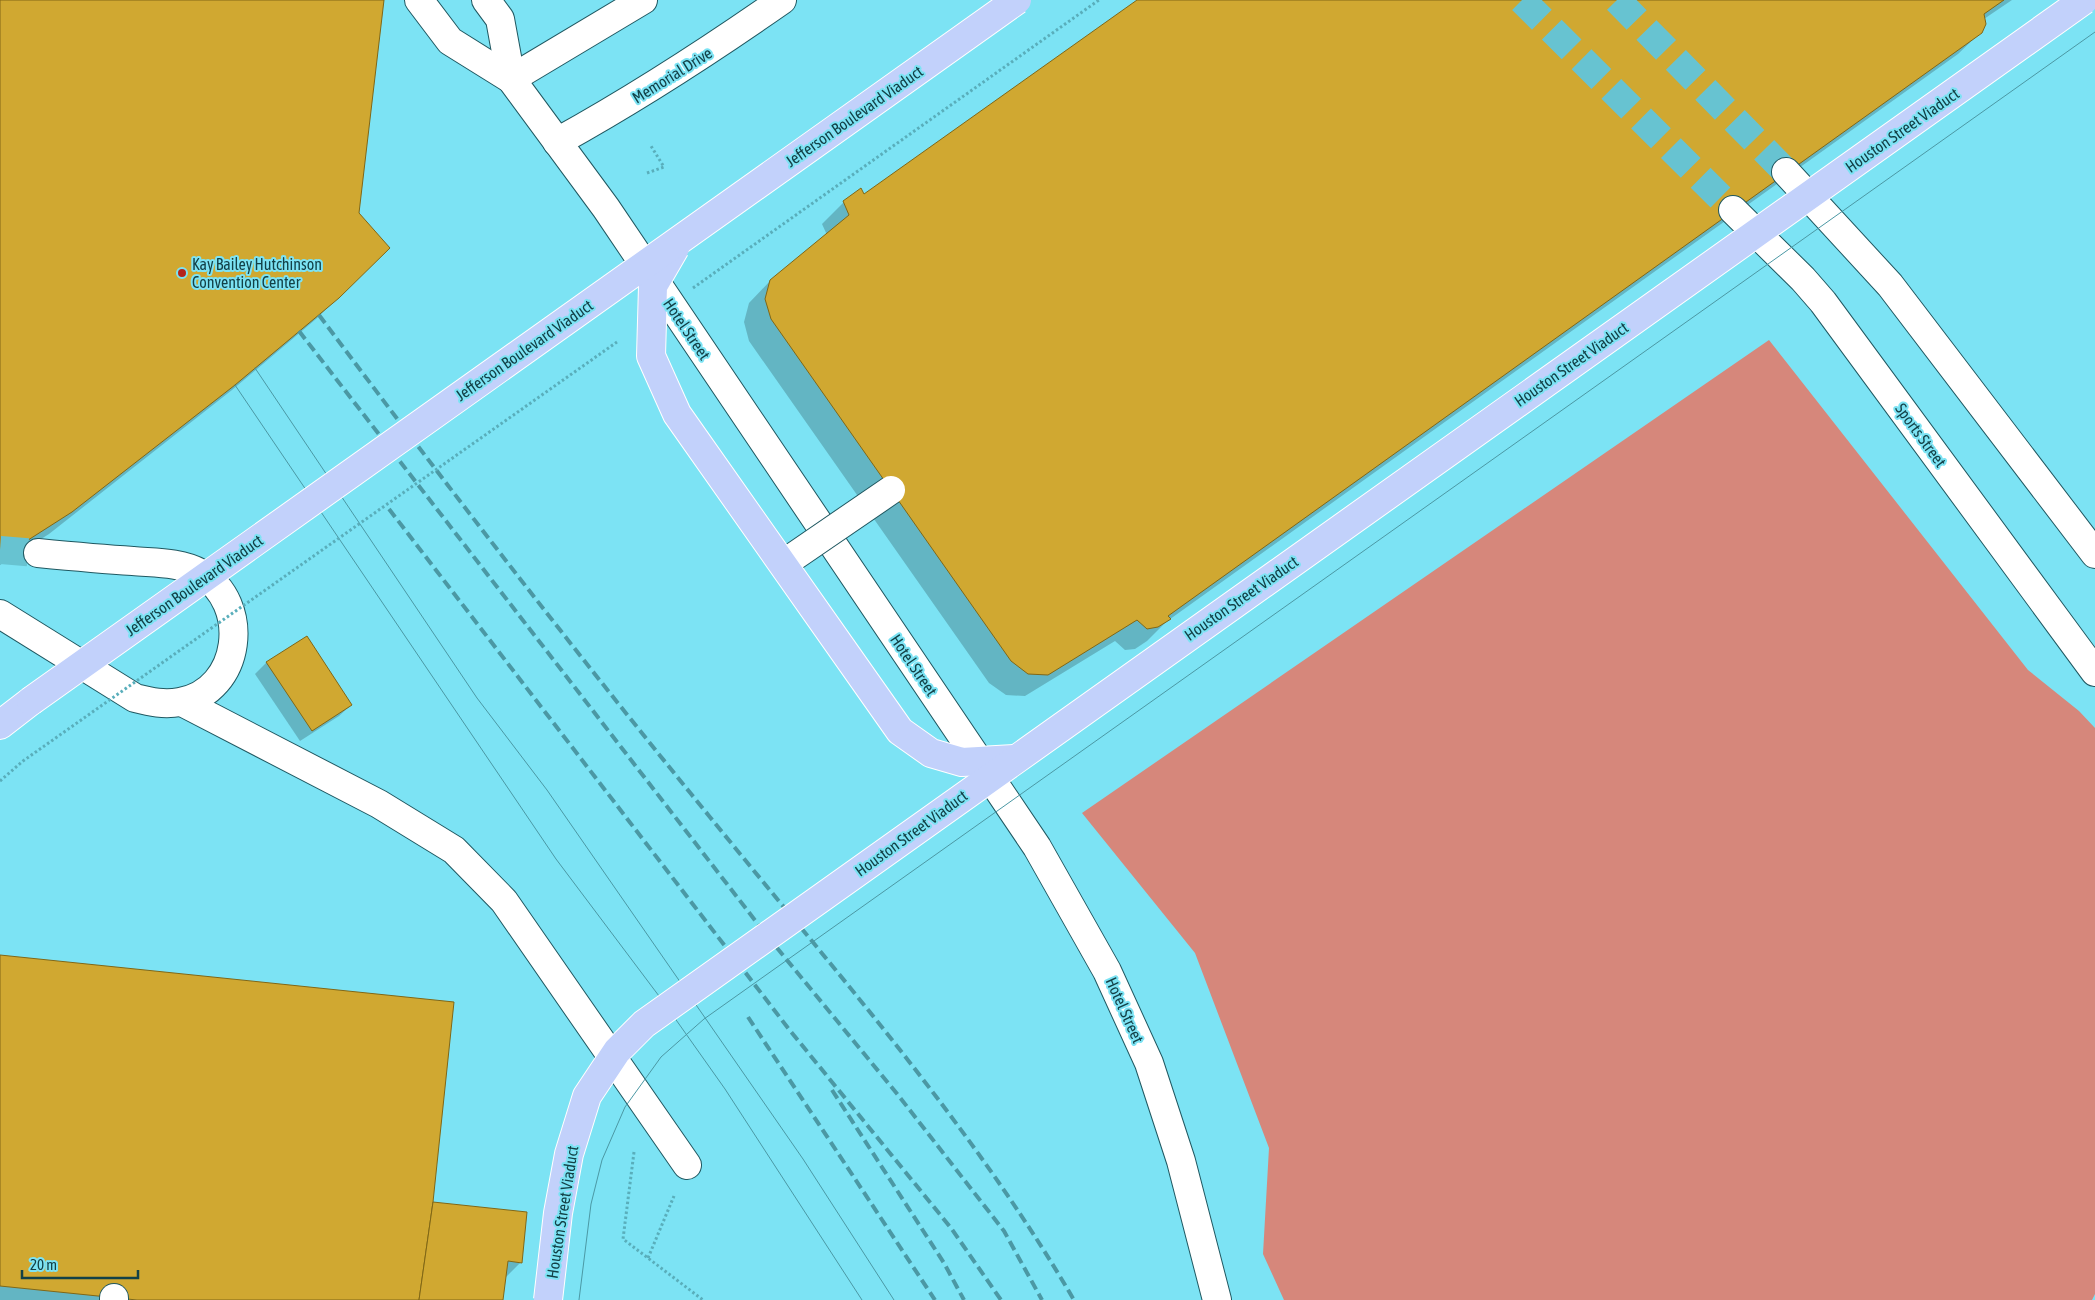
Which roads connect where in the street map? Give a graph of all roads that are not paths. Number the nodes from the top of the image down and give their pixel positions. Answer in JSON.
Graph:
{"nodes":[{"id":1,"x":419,"y":0,"type":"edge"},
{"id":2,"x":486,"y":0,"type":"edge"},
{"id":3,"x":642,"y":0,"type":"edge"},
{"id":4,"x":782,"y":0,"type":"edge"},
{"id":5,"x":1017,"y":0,"type":"edge"},
{"id":6,"x":2084,"y":0,"type":"edge"},
{"id":7,"x":511,"y":79,"type":"junction"},
{"id":8,"x":557,"y":142,"type":"junction"},
{"id":9,"x":1786,"y":172,"type":"tunnel mouth"},
{"id":10,"x":1733,"y":210,"type":"tunnel mouth"},
{"id":11,"x":681,"y":238,"type":"junction"},
{"id":12,"x":891,"y":490,"type":"dead end"},
{"id":13,"x":38,"y":553,"type":"tunnel mouth"},
{"id":14,"x":2095,"y":554,"type":"edge"},
{"id":15,"x":783,"y":564,"type":"junction"},
{"id":16,"x":0,"y":614,"type":"edge"},
{"id":17,"x":2095,"y":672,"type":"edge"},
{"id":18,"x":182,"y":702,"type":"junction"},
{"id":19,"x":0,"y":726,"type":"edge"},
{"id":20,"x":1014,"y":759,"type":"junction"},
{"id":21,"x":687,"y":1165,"type":"road end"},
{"id":22,"x":548,"y":1300,"type":"edge"},
{"id":23,"x":1217,"y":1300,"type":"edge"}],
"edges":[{"from":1,"to":7,"type":"street","name":"Hotel Street"},
{"from":2,"to":7,"type":"street","name":"Hotel Street"},
{"from":3,"to":7,"type":"street"},
{"from":4,"to":8,"type":"street","name":"Memorial Drive"},
{"from":5,"to":11,"type":"main road","name":"Jefferson Boulevard Viaduct","bridge":true},
{"from":6,"to":20,"type":"main road","name":"Houston Street Viaduct","bridge":true},
{"from":7,"to":8,"type":"street","name":"Hotel Street"},
{"from":8,"to":23,"type":"street","name":"Hotel Street"},
{"from":9,"to":14,"type":"street"},
{"from":10,"to":17,"type":"street","name":"Sports Street"},
{"from":11,"to":15,"type":"main road","bridge":true},
{"from":11,"to":19,"type":"main road","name":"Jefferson Boulevard Viaduct","bridge":true},
{"from":12,"to":15,"type":"street","bridge":true},
{"from":13,"to":18,"type":"street"},
{"from":15,"to":20,"type":"main road","bridge":true},
{"from":16,"to":18,"type":"street"},
{"from":18,"to":21,"type":"street"},
{"from":20,"to":22,"type":"main road","name":"Houston Street Viaduct","bridge":true}]}
